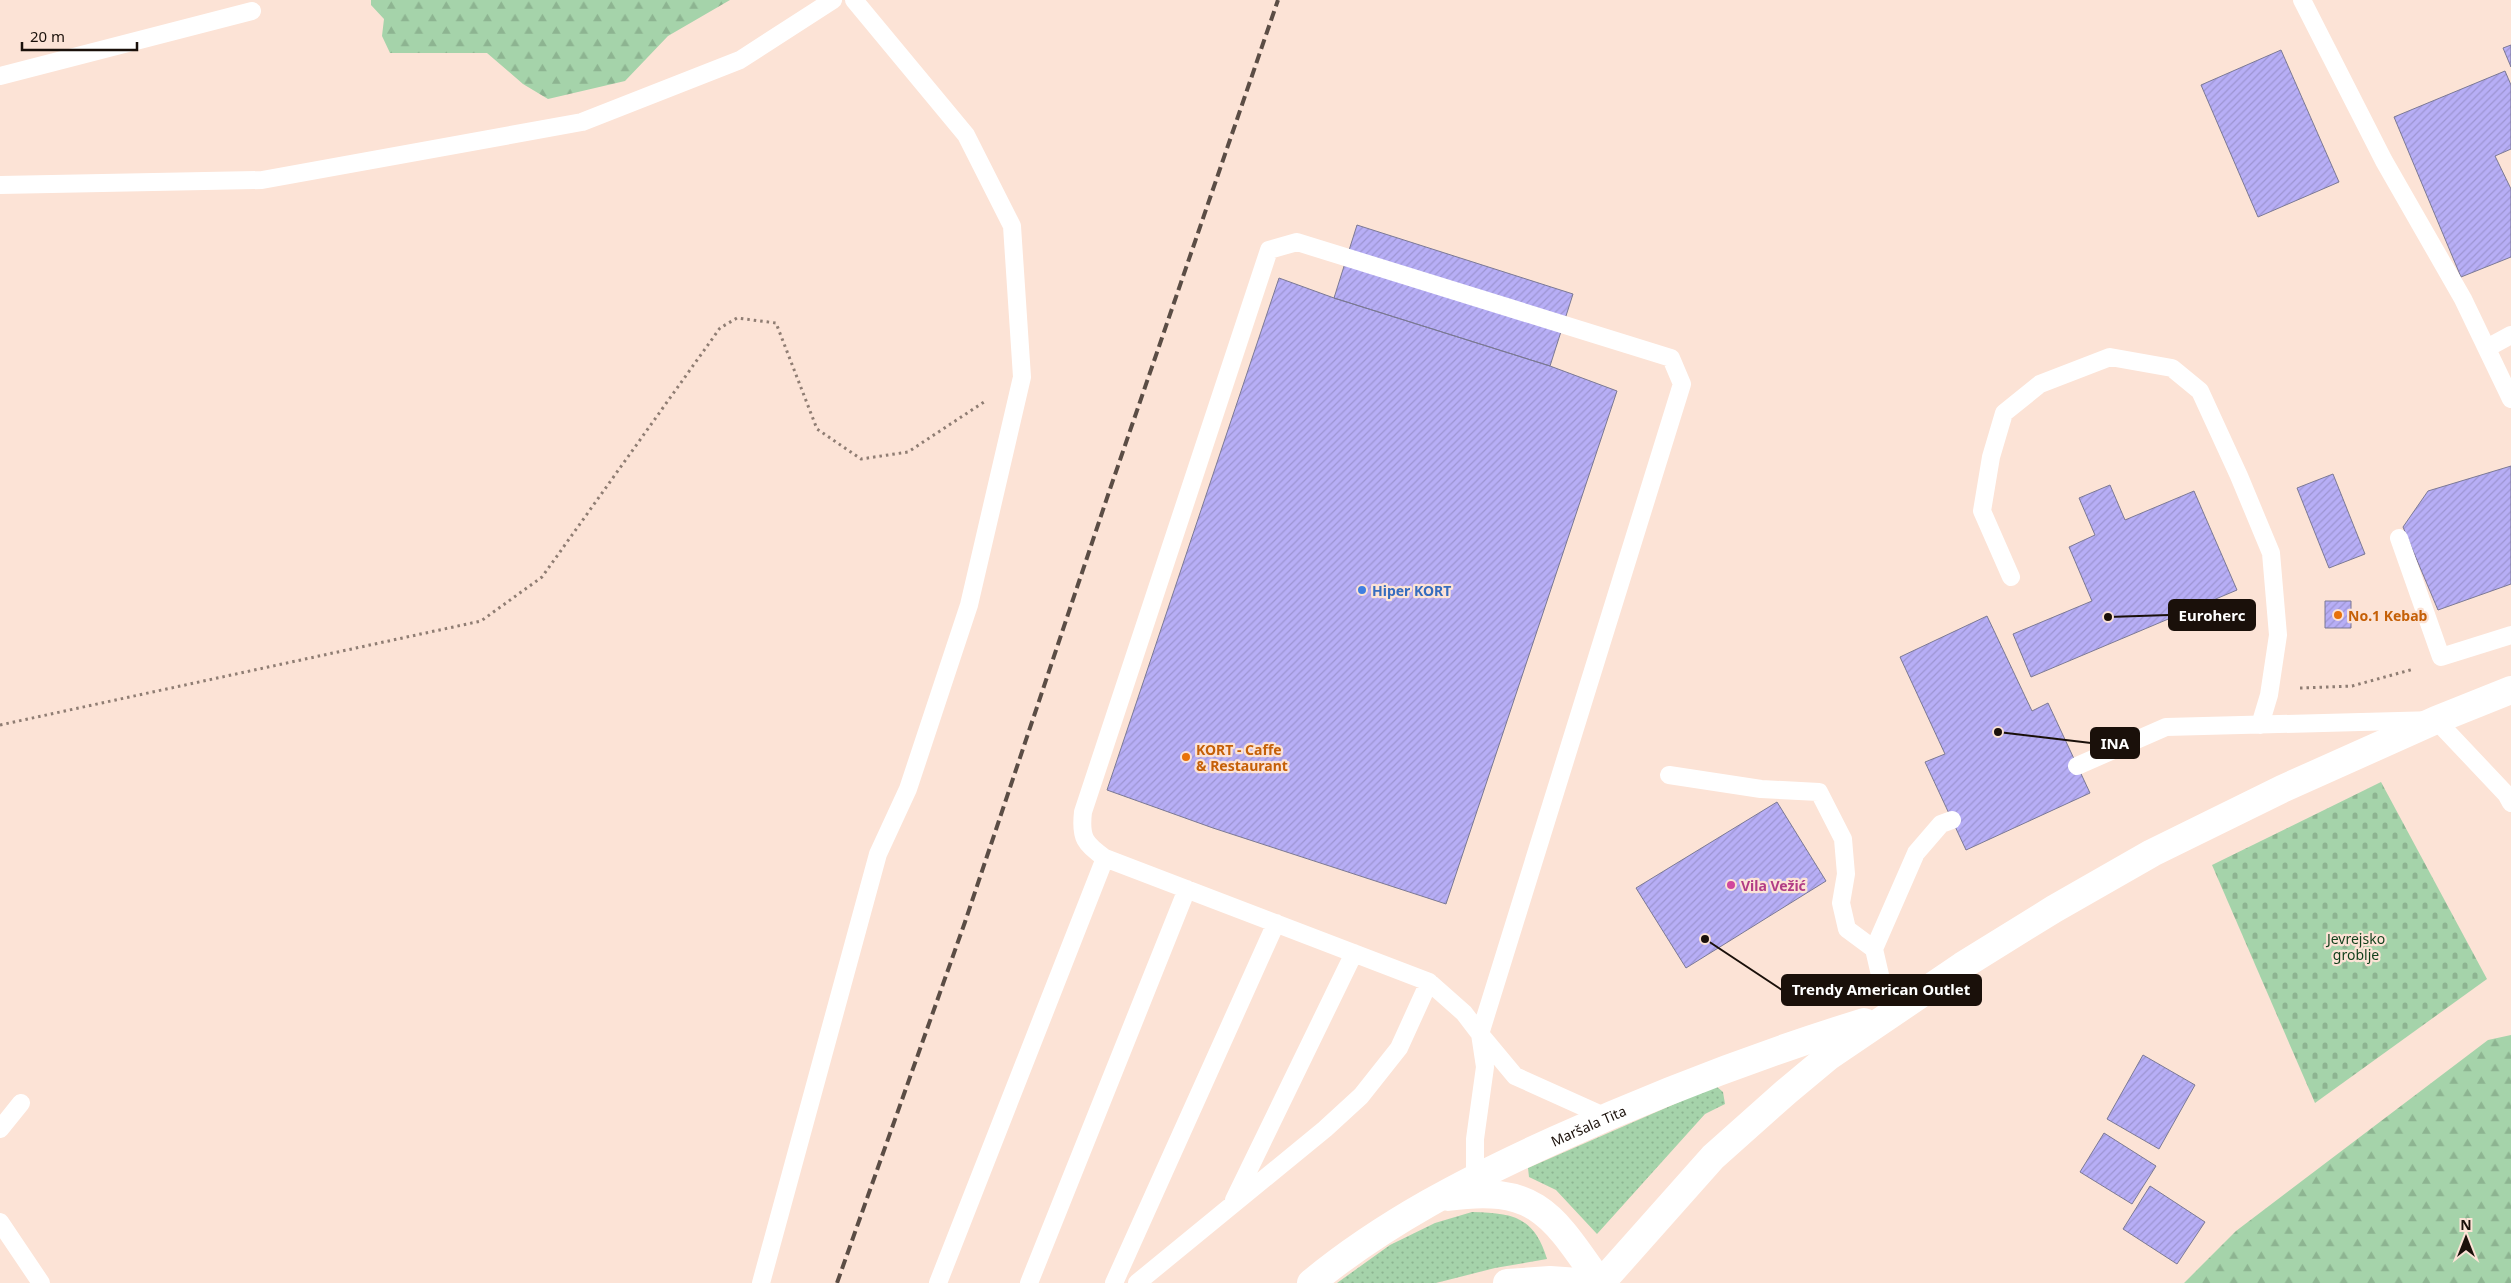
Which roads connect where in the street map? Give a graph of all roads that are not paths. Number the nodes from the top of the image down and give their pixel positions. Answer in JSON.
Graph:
{"nodes":[{"id":1,"x":833,"y":0,"type":"edge"},
{"id":2,"x":854,"y":0,"type":"edge"},
{"id":3,"x":2302,"y":0,"type":"edge"},
{"id":4,"x":252,"y":11,"type":"dead end"},
{"id":5,"x":0,"y":76,"type":"edge"},
{"id":6,"x":0,"y":185,"type":"edge"},
{"id":7,"x":2511,"y":335,"type":"edge"},
{"id":8,"x":2486,"y":348,"type":"junction"},
{"id":9,"x":2511,"y":399,"type":"edge"},
{"id":10,"x":2399,"y":538,"type":"dead end"},
{"id":11,"x":2011,"y":577,"type":"dead end"},
{"id":12,"x":2511,"y":635,"type":"edge"},
{"id":13,"x":2511,"y":690,"type":"edge"},
{"id":14,"x":2436,"y":720,"type":"junction"},
{"id":15,"x":2260,"y":725,"type":"junction"},
{"id":16,"x":2077,"y":766,"type":"dead end"},
{"id":17,"x":1669,"y":775,"type":"dead end"},
{"id":18,"x":2509,"y":796,"type":"edge"},
{"id":19,"x":1952,"y":820,"type":"dead end"},
{"id":20,"x":1105,"y":858,"type":"junction"},
{"id":21,"x":1187,"y":889,"type":"junction"},
{"id":22,"x":1276,"y":923,"type":"junction"},
{"id":23,"x":1874,"y":948,"type":"junction"},
{"id":24,"x":1354,"y":953,"type":"junction"},
{"id":25,"x":1429,"y":982,"type":"junction"},
{"id":26,"x":1889,"y":1014,"type":"junction"},
{"id":27,"x":1480,"y":1034,"type":"junction"},
{"id":28,"x":21,"y":1103,"type":"dead end"},
{"id":29,"x":1606,"y":1117,"type":"junction"},
{"id":30,"x":0,"y":1129,"type":"edge"},
{"id":31,"x":1475,"y":1176,"type":"junction"},
{"id":32,"x":1435,"y":1199,"type":"junction"},
{"id":33,"x":1232,"y":1205,"type":"junction"},
{"id":34,"x":3,"y":1231,"type":"edge"},
{"id":35,"x":41,"y":1283,"type":"edge"},
{"id":36,"x":761,"y":1283,"type":"edge"},
{"id":37,"x":938,"y":1283,"type":"edge"},
{"id":38,"x":1029,"y":1283,"type":"edge"},
{"id":39,"x":1114,"y":1283,"type":"edge"},
{"id":40,"x":1137,"y":1283,"type":"edge"},
{"id":41,"x":1311,"y":1283,"type":"edge"},
{"id":42,"x":1506,"y":1283,"type":"edge"},
{"id":43,"x":1593,"y":1283,"type":"edge"},
{"id":44,"x":1600,"y":1283,"type":"edge"}],
"edges":[{"from":1,"to":6,"type":"lane"},
{"from":2,"to":36,"type":"lane"},
{"from":3,"to":8,"type":"lane"},
{"from":4,"to":5,"type":"lane"},
{"from":7,"to":8,"type":"lane"},
{"from":8,"to":9,"type":"lane"},
{"from":10,"to":12,"type":"lane"},
{"from":11,"to":15,"type":"lane"},
{"from":13,"to":14,"type":"main road"},
{"from":14,"to":15,"type":"lane"},
{"from":14,"to":18,"type":"lane"},
{"from":14,"to":26,"type":"main road"},
{"from":15,"to":16,"type":"lane"},
{"from":17,"to":23,"type":"lane"},
{"from":19,"to":23,"type":"lane"},
{"from":20,"to":21,"type":"lane"},
{"from":20,"to":27,"type":"lane"},
{"from":20,"to":37,"type":"lane"},
{"from":21,"to":22,"type":"lane"},
{"from":21,"to":38,"type":"lane"},
{"from":22,"to":24,"type":"lane"},
{"from":22,"to":39,"type":"lane"},
{"from":23,"to":26,"type":"lane"},
{"from":24,"to":25,"type":"lane"},
{"from":24,"to":33,"type":"lane"},
{"from":25,"to":27,"type":"lane"},
{"from":25,"to":33,"type":"lane"},
{"from":26,"to":29,"type":"main road","name":"Maršala Tita"},
{"from":26,"to":44,"type":"main road"},
{"from":27,"to":29,"type":"lane"},
{"from":27,"to":31,"type":"lane"},
{"from":28,"to":30,"type":"lane"},
{"from":29,"to":31,"type":"main road","name":"Maršala Tita"},
{"from":31,"to":32,"type":"main road","name":"Maršala Tita"},
{"from":32,"to":41,"type":"main road","name":"Maršala Tita"},
{"from":32,"to":44,"type":"main road"},
{"from":33,"to":40,"type":"lane"},
{"from":34,"to":35,"type":"lane"},
{"from":42,"to":43,"type":"main road"}]}
